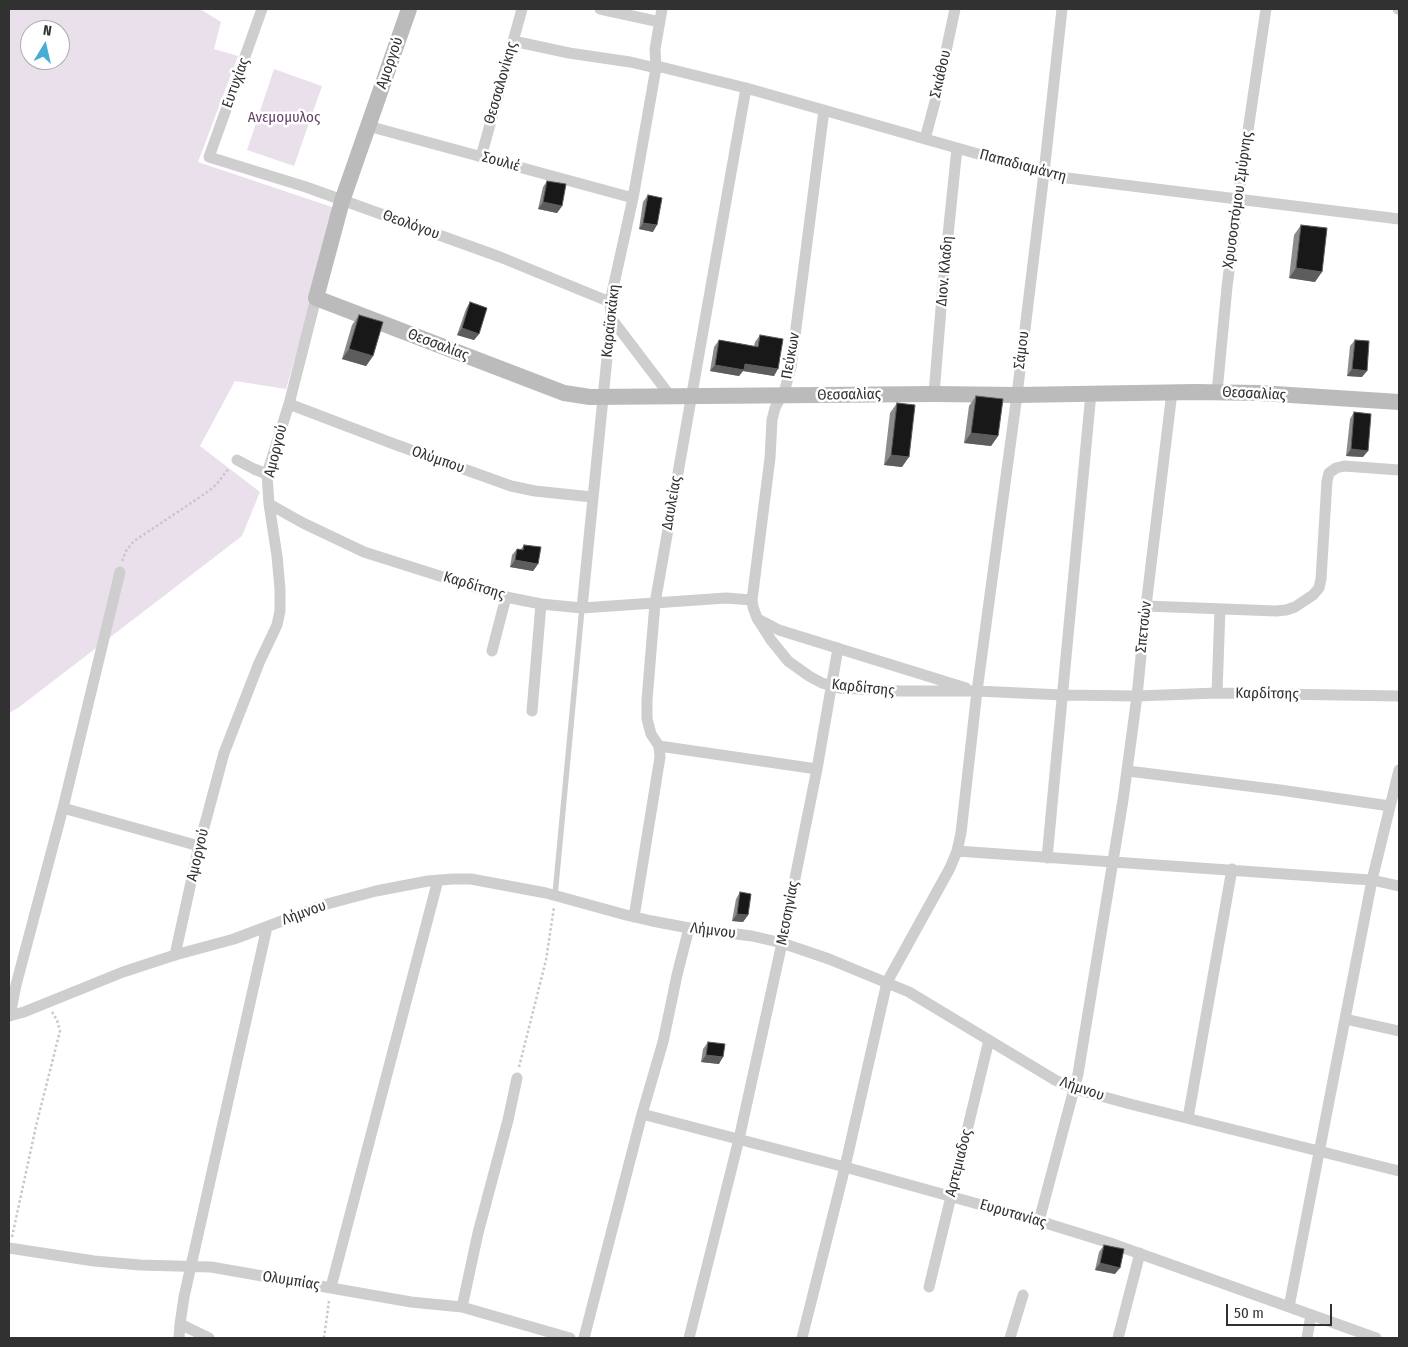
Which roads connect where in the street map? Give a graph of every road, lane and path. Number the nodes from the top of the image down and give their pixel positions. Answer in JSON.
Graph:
{"nodes":[{"id":1,"x":262,"y":9,"type":"edge"},
{"id":2,"x":409,"y":9,"type":"edge"},
{"id":3,"x":522,"y":9,"type":"edge"},
{"id":4,"x":600,"y":9,"type":"edge"},
{"id":5,"x":662,"y":9,"type":"edge"},
{"id":6,"x":955,"y":9,"type":"edge"},
{"id":7,"x":1062,"y":9,"type":"edge"},
{"id":8,"x":1266,"y":9,"type":"edge"},
{"id":9,"x":660,"y":22,"type":"junction"},
{"id":10,"x":513,"y":40,"type":"junction"},
{"id":11,"x":656,"y":67,"type":"junction"},
{"id":12,"x":746,"y":88,"type":"junction"},
{"id":13,"x":824,"y":110,"type":"junction"},
{"id":14,"x":368,"y":126,"type":"junction"},
{"id":15,"x":925,"y":139,"type":"junction"},
{"id":16,"x":957,"y":148,"type":"junction"},
{"id":17,"x":209,"y":156,"type":"joint"},
{"id":18,"x":481,"y":156,"type":"junction"},
{"id":19,"x":1044,"y":173,"type":"junction"},
{"id":20,"x":633,"y":198,"type":"junction"},
{"id":21,"x":1238,"y":198,"type":"junction"},
{"id":22,"x":342,"y":201,"type":"junction"},
{"id":23,"x":1399,"y":220,"type":"edge"},
{"id":24,"x":316,"y":298,"type":"junction"},
{"id":25,"x":610,"y":302,"type":"junction"},
{"id":26,"x":611,"y":318,"type":"junction"},
{"id":27,"x":1172,"y":392,"type":"junction"},
{"id":28,"x":1216,"y":392,"type":"junction"},
{"id":29,"x":934,"y":394,"type":"junction"},
{"id":30,"x":1091,"y":394,"type":"junction"},
{"id":31,"x":1017,"y":395,"type":"junction"},
{"id":32,"x":690,"y":396,"type":"junction"},
{"id":33,"x":782,"y":396,"type":"junction"},
{"id":34,"x":604,"y":397,"type":"junction"},
{"id":35,"x":671,"y":397,"type":"junction"},
{"id":36,"x":1399,"y":402,"type":"edge"},
{"id":37,"x":289,"y":404,"type":"junction"},
{"id":38,"x":237,"y":460,"type":"joint"},
{"id":39,"x":1399,"y":470,"type":"edge"},
{"id":40,"x":268,"y":474,"type":"junction"},
{"id":41,"x":592,"y":497,"type":"junction"},
{"id":42,"x":269,"y":504,"type":"junction"},
{"id":43,"x":120,"y":572,"type":"joint"},
{"id":44,"x":506,"y":597,"type":"junction"},
{"id":45,"x":752,"y":600,"type":"junction"},
{"id":46,"x":655,"y":603,"type":"junction"},
{"id":47,"x":541,"y":604,"type":"junction"},
{"id":48,"x":1146,"y":606,"type":"junction"},
{"id":49,"x":582,"y":608,"type":"junction"},
{"id":50,"x":1220,"y":609,"type":"junction"},
{"id":51,"x":757,"y":618,"type":"junction"},
{"id":52,"x":838,"y":648,"type":"junction"},
{"id":53,"x":492,"y":651,"type":"dead end"},
{"id":54,"x":831,"y":686,"type":"junction"},
{"id":55,"x":977,"y":692,"type":"junction"},
{"id":56,"x":1217,"y":693,"type":"junction"},
{"id":57,"x":1062,"y":695,"type":"junction"},
{"id":58,"x":1137,"y":696,"type":"junction"},
{"id":59,"x":1399,"y":696,"type":"edge"},
{"id":60,"x":532,"y":711,"type":"dead end"},
{"id":61,"x":659,"y":746,"type":"junction"},
{"id":62,"x":817,"y":769,"type":"junction"},
{"id":63,"x":1399,"y":770,"type":"edge"},
{"id":64,"x":1128,"y":771,"type":"junction"},
{"id":65,"x":1390,"y":806,"type":"junction"},
{"id":66,"x":63,"y":808,"type":"junction"},
{"id":67,"x":199,"y":846,"type":"junction"},
{"id":68,"x":957,"y":851,"type":"junction"},
{"id":69,"x":1047,"y":858,"type":"junction"},
{"id":70,"x":1113,"y":862,"type":"junction"},
{"id":71,"x":1232,"y":870,"type":"junction"},
{"id":72,"x":438,"y":880,"type":"junction"},
{"id":73,"x":1372,"y":880,"type":"junction"},
{"id":74,"x":1399,"y":886,"type":"edge"},
{"id":75,"x":555,"y":895,"type":"junction"},
{"id":76,"x":634,"y":917,"type":"junction"},
{"id":77,"x":267,"y":927,"type":"junction"},
{"id":78,"x":689,"y":928,"type":"junction"},
{"id":79,"x":782,"y":943,"type":"junction"},
{"id":80,"x":175,"y":955,"type":"junction"},
{"id":81,"x":887,"y":982,"type":"junction"},
{"id":82,"x":46,"y":1003,"type":"junction"},
{"id":83,"x":9,"y":1016,"type":"edge"},
{"id":84,"x":1345,"y":1019,"type":"junction"},
{"id":85,"x":1399,"y":1031,"type":"edge"},
{"id":86,"x":989,"y":1040,"type":"junction"},
{"id":87,"x":517,"y":1078,"type":"joint"},
{"id":88,"x":1075,"y":1089,"type":"junction"},
{"id":89,"x":642,"y":1114,"type":"junction"},
{"id":90,"x":1188,"y":1118,"type":"junction"},
{"id":91,"x":739,"y":1139,"type":"junction"},
{"id":92,"x":1319,"y":1151,"type":"junction"},
{"id":93,"x":845,"y":1167,"type":"junction"},
{"id":94,"x":1399,"y":1171,"type":"edge"},
{"id":95,"x":951,"y":1197,"type":"junction"},
{"id":96,"x":1039,"y":1221,"type":"junction"},
{"id":97,"x":9,"y":1248,"type":"edge"},
{"id":98,"x":1140,"y":1253,"type":"junction"},
{"id":99,"x":192,"y":1266,"type":"junction"},
{"id":100,"x":330,"y":1287,"type":"junction"},
{"id":101,"x":929,"y":1287,"type":"dead end"},
{"id":102,"x":1023,"y":1295,"type":"dead end"},
{"id":103,"x":462,"y":1307,"type":"junction"},
{"id":104,"x":1289,"y":1307,"type":"junction"},
{"id":105,"x":1311,"y":1315,"type":"junction"},
{"id":106,"x":180,"y":1324,"type":"junction"},
{"id":107,"x":179,"y":1338,"type":"edge"},
{"id":108,"x":209,"y":1338,"type":"edge"},
{"id":109,"x":324,"y":1338,"type":"edge"},
{"id":110,"x":570,"y":1338,"type":"edge"},
{"id":111,"x":584,"y":1338,"type":"edge"},
{"id":112,"x":688,"y":1338,"type":"edge"},
{"id":113,"x":802,"y":1338,"type":"edge"},
{"id":114,"x":1010,"y":1338,"type":"edge"},
{"id":115,"x":1118,"y":1338,"type":"edge"},
{"id":116,"x":1307,"y":1338,"type":"edge"},
{"id":117,"x":1376,"y":1338,"type":"edge"}],
"edges":[{"from":1,"to":17,"type":"street","name":"Ευτυχίας"},
{"from":2,"to":14,"type":"street","name":"Αμοργού"},
{"from":3,"to":10,"type":"street","name":"Θεσσαλονίκης"},
{"from":4,"to":9,"type":"street"},
{"from":5,"to":9,"type":"street","name":"Καραϊσκάκη"},
{"from":6,"to":15,"type":"street","name":"Σκιάθου"},
{"from":7,"to":19,"type":"street","name":"Σάμου"},
{"from":8,"to":21,"type":"street","name":"Χρυσοστόμου Σμύρνης"},
{"from":9,"to":11,"type":"street","name":"Καραϊσκάκη"},
{"from":10,"to":11,"type":"street","name":"Παπαδιαμάντη"},
{"from":10,"to":18,"type":"street","name":"Θεσσαλονίκης"},
{"from":11,"to":12,"type":"street","name":"Παπαδιαμάντη"},
{"from":11,"to":20,"type":"street","name":"Καραϊσκάκη"},
{"from":12,"to":13,"type":"street","name":"Παπαδιαμάντη"},
{"from":12,"to":32,"type":"street","name":"Δαυλείας"},
{"from":13,"to":15,"type":"street","name":"Παπαδιαμάντη"},
{"from":13,"to":33,"type":"street","name":"Πεύκων"},
{"from":14,"to":18,"type":"street","name":"Σουλιέ"},
{"from":14,"to":22,"type":"street","name":"Αμοργού"},
{"from":15,"to":16,"type":"street","name":"Παπαδιαμάντη"},
{"from":16,"to":19,"type":"street","name":"Παπαδιαμάντη"},
{"from":16,"to":29,"type":"street","name":"Διον. Κλαδη"},
{"from":17,"to":22,"type":"street","name":"Θεολόγου"},
{"from":18,"to":20,"type":"street","name":"Σουλιέ"},
{"from":19,"to":21,"type":"street","name":"Παπαδιαμάντη"},
{"from":19,"to":31,"type":"street","name":"Σάμου"},
{"from":20,"to":25,"type":"street","name":"Καραϊσκάκη"},
{"from":21,"to":23,"type":"street","name":"Παπαδιαμάντη"},
{"from":21,"to":28,"type":"street","name":"Χρυσοστόμου Σμύρνης"},
{"from":22,"to":24,"type":"street","name":"Αμοργού"},
{"from":22,"to":25,"type":"street","name":"Θεολόγου"},
{"from":24,"to":34,"type":"street","name":"Θεσσαλίας"},
{"from":24,"to":37,"type":"street","name":"Αμοργού"},
{"from":25,"to":26,"type":"street","name":"Καραϊσκάκη"},
{"from":26,"to":34,"type":"street","name":"Καραϊσκάκη"},
{"from":26,"to":35,"type":"street"},
{"from":27,"to":28,"type":"street","name":"Θεσσαλίας"},
{"from":27,"to":30,"type":"street","name":"Θεσσαλίας"},
{"from":27,"to":48,"type":"street","name":"Σπετσών"},
{"from":28,"to":36,"type":"street","name":"Θεσσαλίας"},
{"from":29,"to":31,"type":"street","name":"Θεσσαλίας"},
{"from":29,"to":33,"type":"street","name":"Θεσσαλίας"},
{"from":30,"to":31,"type":"street","name":"Θεσσαλίας"},
{"from":30,"to":57,"type":"street"},
{"from":31,"to":55,"type":"street","name":"Σάμου"},
{"from":32,"to":33,"type":"street","name":"Θεσσαλίας"},
{"from":32,"to":35,"type":"street","name":"Θεσσαλίας"},
{"from":32,"to":46,"type":"street","name":"Δαυλείας"},
{"from":33,"to":45,"type":"street","name":"Πεύκων"},
{"from":34,"to":35,"type":"street","name":"Θεσσαλίας"},
{"from":34,"to":41,"type":"street","name":"Καραϊσκάκη"},
{"from":37,"to":40,"type":"street","name":"Αμοργού"},
{"from":37,"to":41,"type":"street","name":"Ολύμπου"},
{"from":38,"to":40,"type":"street"},
{"from":38,"to":43,"type":"path"},
{"from":39,"to":50,"type":"street"},
{"from":40,"to":42,"type":"street","name":"Αμοργού"},
{"from":41,"to":49,"type":"street","name":"Καραϊσκάκη"},
{"from":42,"to":44,"type":"street","name":"Καρδίτσης"},
{"from":42,"to":67,"type":"street","name":"Αμοργού"},
{"from":43,"to":66,"type":"street"},
{"from":44,"to":47,"type":"street","name":"Καρδίτσης"},
{"from":44,"to":53,"type":"street"},
{"from":45,"to":46,"type":"street","name":"Καρδίτσης"},
{"from":45,"to":51,"type":"street","name":"Καρδίτσης"},
{"from":46,"to":49,"type":"street","name":"Καρδίτσης"},
{"from":46,"to":61,"type":"street","name":"Δαυλείας"},
{"from":47,"to":49,"type":"street","name":"Καρδίτσης"},
{"from":47,"to":60,"type":"street"},
{"from":48,"to":50,"type":"street"},
{"from":48,"to":58,"type":"street","name":"Σπετσών"},
{"from":49,"to":75,"type":"lane"},
{"from":50,"to":56,"type":"street"},
{"from":51,"to":52,"type":"street"},
{"from":51,"to":54,"type":"street","name":"Καρδίτσης"},
{"from":52,"to":54,"type":"street","name":"Μεσσηνίας"},
{"from":52,"to":55,"type":"street"},
{"from":54,"to":55,"type":"street","name":"Καρδίτσης"},
{"from":54,"to":62,"type":"street","name":"Μεσσηνίας"},
{"from":55,"to":57,"type":"street","name":"Καρδίτσης"},
{"from":55,"to":68,"type":"street","name":"Σάμου"},
{"from":56,"to":58,"type":"street","name":"Καρδίτσης"},
{"from":56,"to":59,"type":"street","name":"Καρδίτσης"},
{"from":57,"to":58,"type":"street","name":"Καρδίτσης"},
{"from":57,"to":69,"type":"street"},
{"from":58,"to":64,"type":"street","name":"Σπετσών"},
{"from":61,"to":62,"type":"street"},
{"from":61,"to":76,"type":"street","name":"Δαυλείας"},
{"from":62,"to":79,"type":"street","name":"Μεσσηνίας"},
{"from":63,"to":65,"type":"street"},
{"from":64,"to":65,"type":"street"},
{"from":64,"to":70,"type":"street","name":"Σπετσών"},
{"from":65,"to":73,"type":"street"},
{"from":66,"to":67,"type":"street"},
{"from":66,"to":83,"type":"street"},
{"from":67,"to":80,"type":"street","name":"Αμοργού"},
{"from":68,"to":69,"type":"street"},
{"from":68,"to":81,"type":"street","name":"Σάμου"},
{"from":69,"to":70,"type":"street"},
{"from":70,"to":71,"type":"street"},
{"from":70,"to":88,"type":"street","name":"Σπετσών"},
{"from":71,"to":73,"type":"street"},
{"from":71,"to":90,"type":"street"},
{"from":72,"to":75,"type":"street","name":"Λήμνου"},
{"from":72,"to":77,"type":"street","name":"Λήμνου"},
{"from":72,"to":100,"type":"street"},
{"from":73,"to":74,"type":"street"},
{"from":73,"to":84,"type":"street"},
{"from":75,"to":76,"type":"street","name":"Λήμνου"},
{"from":75,"to":87,"type":"path"},
{"from":76,"to":78,"type":"street","name":"Λήμνου"},
{"from":77,"to":80,"type":"street","name":"Λήμνου"},
{"from":77,"to":99,"type":"street"},
{"from":78,"to":79,"type":"street","name":"Λήμνου"},
{"from":78,"to":89,"type":"street"},
{"from":79,"to":81,"type":"street","name":"Λήμνου"},
{"from":79,"to":91,"type":"street","name":"Μεσσηνίας"},
{"from":80,"to":82,"type":"street","name":"Λήμνου"},
{"from":81,"to":86,"type":"street","name":"Λήμνου"},
{"from":81,"to":93,"type":"street","name":"Σάμου"},
{"from":82,"to":83,"type":"street","name":"Λήμνου"},
{"from":82,"to":97,"type":"path"},
{"from":84,"to":85,"type":"street"},
{"from":84,"to":92,"type":"street"},
{"from":86,"to":88,"type":"street","name":"Λήμνου"},
{"from":86,"to":95,"type":"street","name":"Αρτεμιαδος"},
{"from":87,"to":103,"type":"street"},
{"from":88,"to":90,"type":"street","name":"Λήμνου"},
{"from":88,"to":96,"type":"street","name":"Σπετσών"},
{"from":89,"to":91,"type":"street","name":"Ευρυτανίας"},
{"from":89,"to":111,"type":"street"},
{"from":90,"to":92,"type":"street","name":"Λήμνου"},
{"from":91,"to":93,"type":"street","name":"Ευρυτανίας"},
{"from":91,"to":112,"type":"street","name":"Μεσσηνίας"},
{"from":92,"to":94,"type":"street","name":"Λήμνου"},
{"from":92,"to":104,"type":"street"},
{"from":93,"to":95,"type":"street","name":"Ευρυτανίας"},
{"from":93,"to":113,"type":"street","name":"Σάμου"},
{"from":95,"to":96,"type":"street","name":"Ευρυτανίας"},
{"from":95,"to":101,"type":"street","name":"Αρτεμιαδος"},
{"from":96,"to":98,"type":"street","name":"Ευρυτανίας"},
{"from":97,"to":99,"type":"street","name":"Ολυμπίας"},
{"from":98,"to":104,"type":"street","name":"Ευρυτανίας"},
{"from":98,"to":115,"type":"street"},
{"from":99,"to":100,"type":"street","name":"Ολυμπίας"},
{"from":99,"to":106,"type":"street"},
{"from":100,"to":103,"type":"street","name":"Ολυμπίας"},
{"from":100,"to":109,"type":"path"},
{"from":102,"to":114,"type":"street"},
{"from":103,"to":110,"type":"street","name":"Ολυμπίας"},
{"from":104,"to":105,"type":"street","name":"Ευρυτανίας"},
{"from":105,"to":116,"type":"street"},
{"from":105,"to":117,"type":"street","name":"Ευρυτανίας"},
{"from":106,"to":107,"type":"street"},
{"from":106,"to":108,"type":"street"}]}
